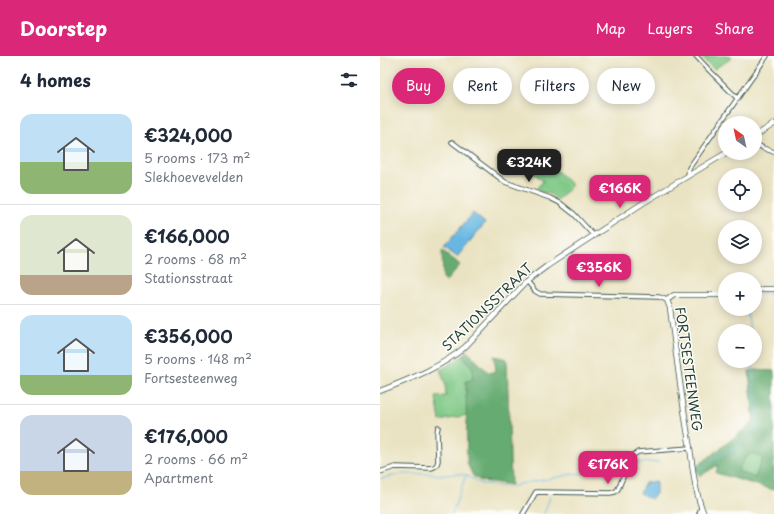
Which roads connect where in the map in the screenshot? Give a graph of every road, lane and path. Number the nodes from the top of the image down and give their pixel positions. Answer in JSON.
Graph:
{"nodes":[{"id":1,"x":696,"y":56,"type":"edge"},
{"id":2,"x":767,"y":56,"type":"edge"},
{"id":3,"x":738,"y":98,"type":"junction"},
{"id":4,"x":774,"y":124,"type":"edge"},
{"id":5,"x":762,"y":132,"type":"edge"},
{"id":6,"x":452,"y":142,"type":"dead end"},
{"id":7,"x":762,"y":147,"type":"edge"},
{"id":8,"x":774,"y":152,"type":"edge"},
{"id":9,"x":718,"y":158,"type":"edge"},
{"id":10,"x":688,"y":175,"type":"junction"},
{"id":11,"x":594,"y":236,"type":"junction"},
{"id":12,"x":527,"y":282,"type":"junction"},
{"id":13,"x":774,"y":289,"type":"edge"},
{"id":14,"x":762,"y":290,"type":"edge"},
{"id":15,"x":718,"y":295,"type":"edge"},
{"id":16,"x":667,"y":300,"type":"junction"},
{"id":17,"x":380,"y":391,"type":"edge"},
{"id":18,"x":438,"y":427,"type":"dead end"},
{"id":19,"x":690,"y":448,"type":"junction"},
{"id":20,"x":380,"y":472,"type":"edge"},
{"id":21,"x":701,"y":508,"type":"junction"},
{"id":22,"x":523,"y":514,"type":"edge"},
{"id":23,"x":699,"y":514,"type":"edge"},
{"id":24,"x":704,"y":514,"type":"edge"}],
"edges":[{"from":1,"to":3,"type":"street"},
{"from":2,"to":3,"type":"street"},
{"from":3,"to":10,"type":"street"},
{"from":4,"to":5,"type":"street"},
{"from":6,"to":11,"type":"street"},
{"from":7,"to":8,"type":"street"},
{"from":9,"to":10,"type":"street","name":"STATIONSSTRAAT"},
{"from":10,"to":11,"type":"street","name":"STATIONSSTRAAT"},
{"from":11,"to":12,"type":"street","name":"STATIONSSTRAAT"},
{"from":12,"to":16,"type":"street","name":"FORTSESTEENWEG"},
{"from":12,"to":17,"type":"street","name":"STATIONSSTRAAT"},
{"from":13,"to":14,"type":"street"},
{"from":15,"to":16,"type":"street"},
{"from":16,"to":19,"type":"street","name":"FORTSESTEENWEG"},
{"from":18,"to":20,"type":"street"},
{"from":19,"to":21,"type":"street","name":"FORTSESTEENWEG"},
{"from":19,"to":22,"type":"street"},
{"from":21,"to":23,"type":"street"},
{"from":21,"to":24,"type":"street","name":"FORTSESTEENWEG"}]}
